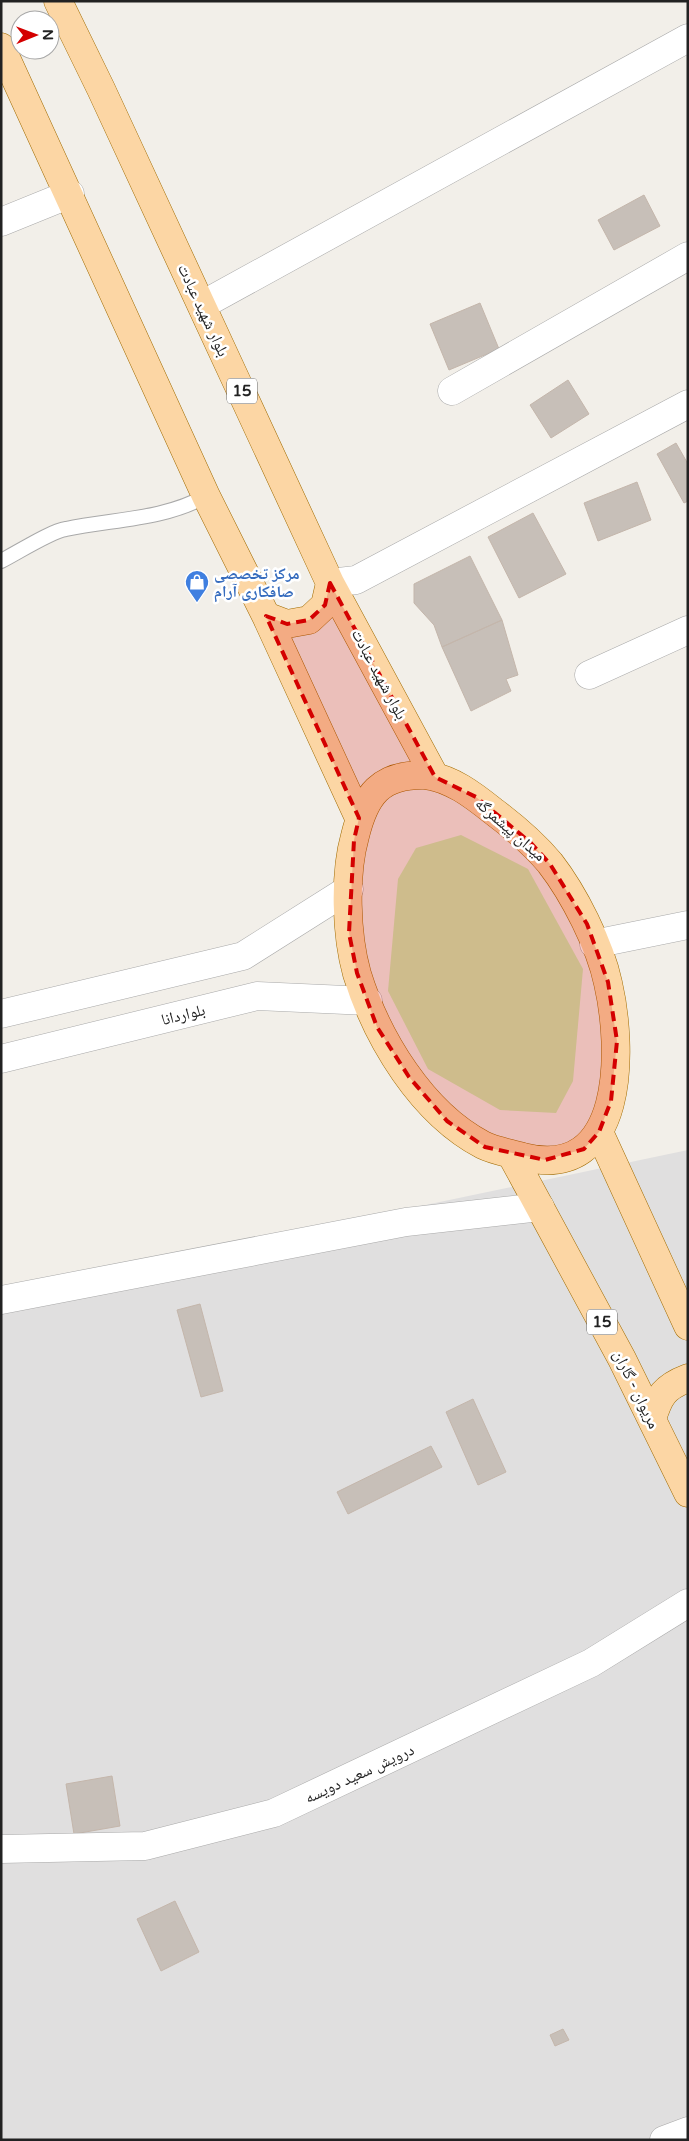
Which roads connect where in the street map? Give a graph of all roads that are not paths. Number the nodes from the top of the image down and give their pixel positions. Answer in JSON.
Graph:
{"nodes":[{"id":1,"x":58,"y":1,"type":"edge"},
{"id":2,"x":688,"y":38,"type":"edge"},
{"id":3,"x":1,"y":47,"type":"edge"},
{"id":4,"x":70,"y":194,"type":"junction"},
{"id":5,"x":1,"y":222,"type":"edge"},
{"id":6,"x":688,"y":256,"type":"edge"},
{"id":7,"x":202,"y":305,"type":"junction"},
{"id":8,"x":452,"y":392,"type":"dead end"},
{"id":9,"x":688,"y":404,"type":"edge"},
{"id":10,"x":206,"y":496,"type":"junction"},
{"id":11,"x":1,"y":561,"type":"edge"},
{"id":12,"x":330,"y":583,"type":"junction"},
{"id":13,"x":266,"y":616,"type":"junction"},
{"id":14,"x":688,"y":630,"type":"edge"},
{"id":15,"x":589,"y":675,"type":"dead end"},
{"id":16,"x":435,"y":777,"type":"junction"},
{"id":17,"x":360,"y":818,"type":"junction"},
{"id":18,"x":349,"y":889,"type":"junction"},
{"id":19,"x":688,"y":924,"type":"edge"},
{"id":20,"x":594,"y":944,"type":"junction"},
{"id":21,"x":368,"y":1001,"type":"junction"},
{"id":22,"x":1,"y":1014,"type":"edge"},
{"id":23,"x":1,"y":1059,"type":"edge"},
{"id":24,"x":600,"y":1132,"type":"junction"},
{"id":25,"x":511,"y":1154,"type":"junction"},
{"id":26,"x":540,"y":1207,"type":"junction"},
{"id":27,"x":1,"y":1300,"type":"edge"},
{"id":28,"x":688,"y":1326,"type":"edge"},
{"id":29,"x":688,"y":1378,"type":"edge"},
{"id":30,"x":652,"y":1419,"type":"junction"},
{"id":31,"x":688,"y":1493,"type":"edge"},
{"id":32,"x":688,"y":1603,"type":"edge"},
{"id":33,"x":1,"y":1848,"type":"edge"},
{"id":34,"x":688,"y":2131,"type":"edge"},
{"id":35,"x":664,"y":2140,"type":"edge"}],
"edges":[{"from":1,"to":7,"type":"main road","name":"بلوار شهید عبادت","number":"15"},
{"from":2,"to":7,"type":"street"},
{"from":3,"to":4,"type":"main road"},
{"from":4,"to":5,"type":"street"},
{"from":4,"to":10,"type":"main road"},
{"from":6,"to":8,"type":"street"},
{"from":7,"to":12,"type":"main road","name":"بلوار شهید عبادت","number":"15"},
{"from":9,"to":12,"type":"street"},
{"from":10,"to":11,"type":"lane"},
{"from":10,"to":13,"type":"main road"},
{"from":12,"to":13,"type":"main road"},
{"from":12,"to":16,"type":"main road","name":"بلوار شهید عبادت","number":"15"},
{"from":13,"to":17,"type":"main road"},
{"from":14,"to":15,"type":"street"},
{"from":16,"to":17,"type":"main road","name":"میدان پیشمرگه"},
{"from":16,"to":20,"type":"main road","name":"میدان پیشمرگه"},
{"from":17,"to":18,"type":"main road","name":"میدان پیشمرگه"},
{"from":18,"to":21,"type":"main road","name":"میدان پیشمرگه"},
{"from":18,"to":22,"type":"street"},
{"from":19,"to":20,"type":"street"},
{"from":20,"to":24,"type":"main road","name":"میدان پیشمرگه"},
{"from":21,"to":23,"type":"street","name":"بلواردانا"},
{"from":21,"to":25,"type":"main road","name":"میدان پیشمرگه"},
{"from":24,"to":25,"type":"main road","name":"میدان پیشمرگه"},
{"from":24,"to":28,"type":"main road"},
{"from":25,"to":26,"type":"main road","name":"مریوان - گاران","number":"15"},
{"from":26,"to":27,"type":"street"},
{"from":26,"to":30,"type":"main road","name":"مریوان - گاران","number":"15"},
{"from":29,"to":30,"type":"main road"},
{"from":30,"to":31,"type":"main road","name":"مریوان - گاران","number":"15"},
{"from":32,"to":33,"type":"street","name":"درویش سعید دویسه"},
{"from":34,"to":35,"type":"street"}]}
